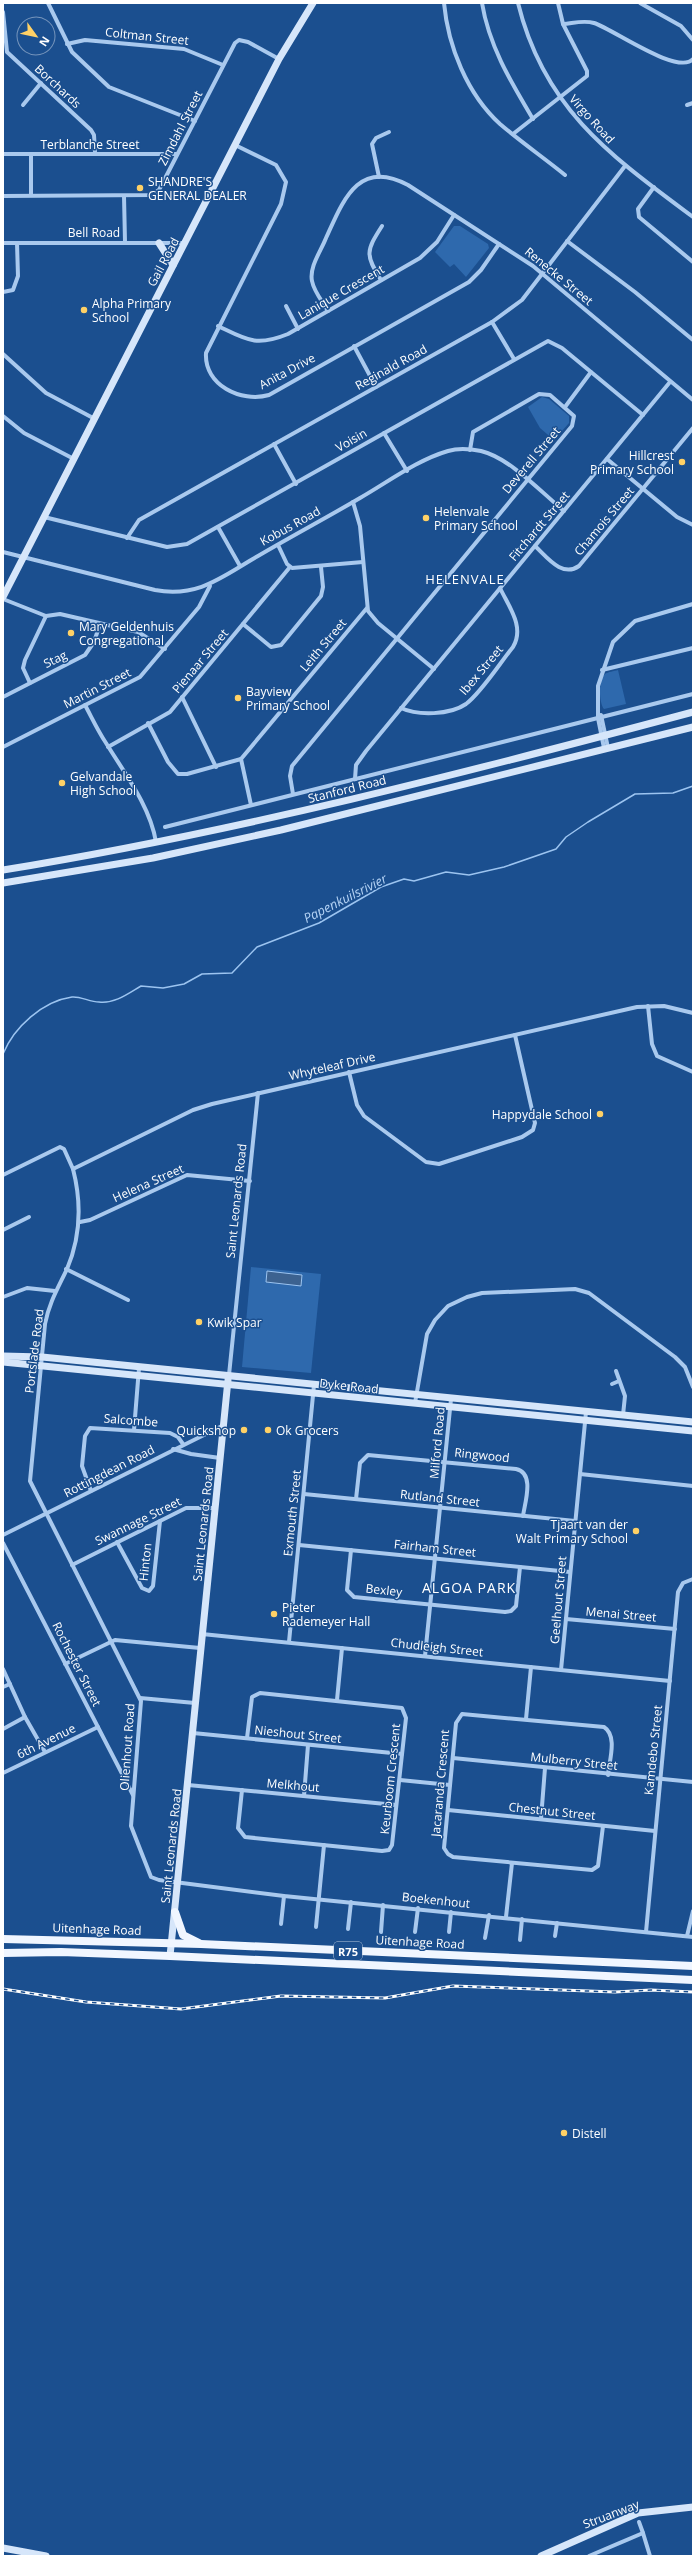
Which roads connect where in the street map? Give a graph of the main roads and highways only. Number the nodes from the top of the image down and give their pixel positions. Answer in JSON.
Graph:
{"nodes":[{"id":1,"x":175,"y":1912,"type":"road end"},
{"id":2,"x":3,"y":1939,"type":"edge"},
{"id":3,"x":202,"y":1944,"type":"junction"},
{"id":4,"x":3,"y":1953,"type":"edge"},
{"id":5,"x":693,"y":1966,"type":"edge"},
{"id":6,"x":693,"y":1980,"type":"edge"}],
"edges":[{"from":1,"to":3,"type":"main road"},
{"from":2,"to":3,"type":"main road","name":"Uitenhage Road","number":"R75"},
{"from":3,"to":5,"type":"main road","name":"Uitenhage Road","number":"R75"},
{"from":4,"to":6,"type":"main road","name":"Uitenhage Road","number":"R75"}]}
